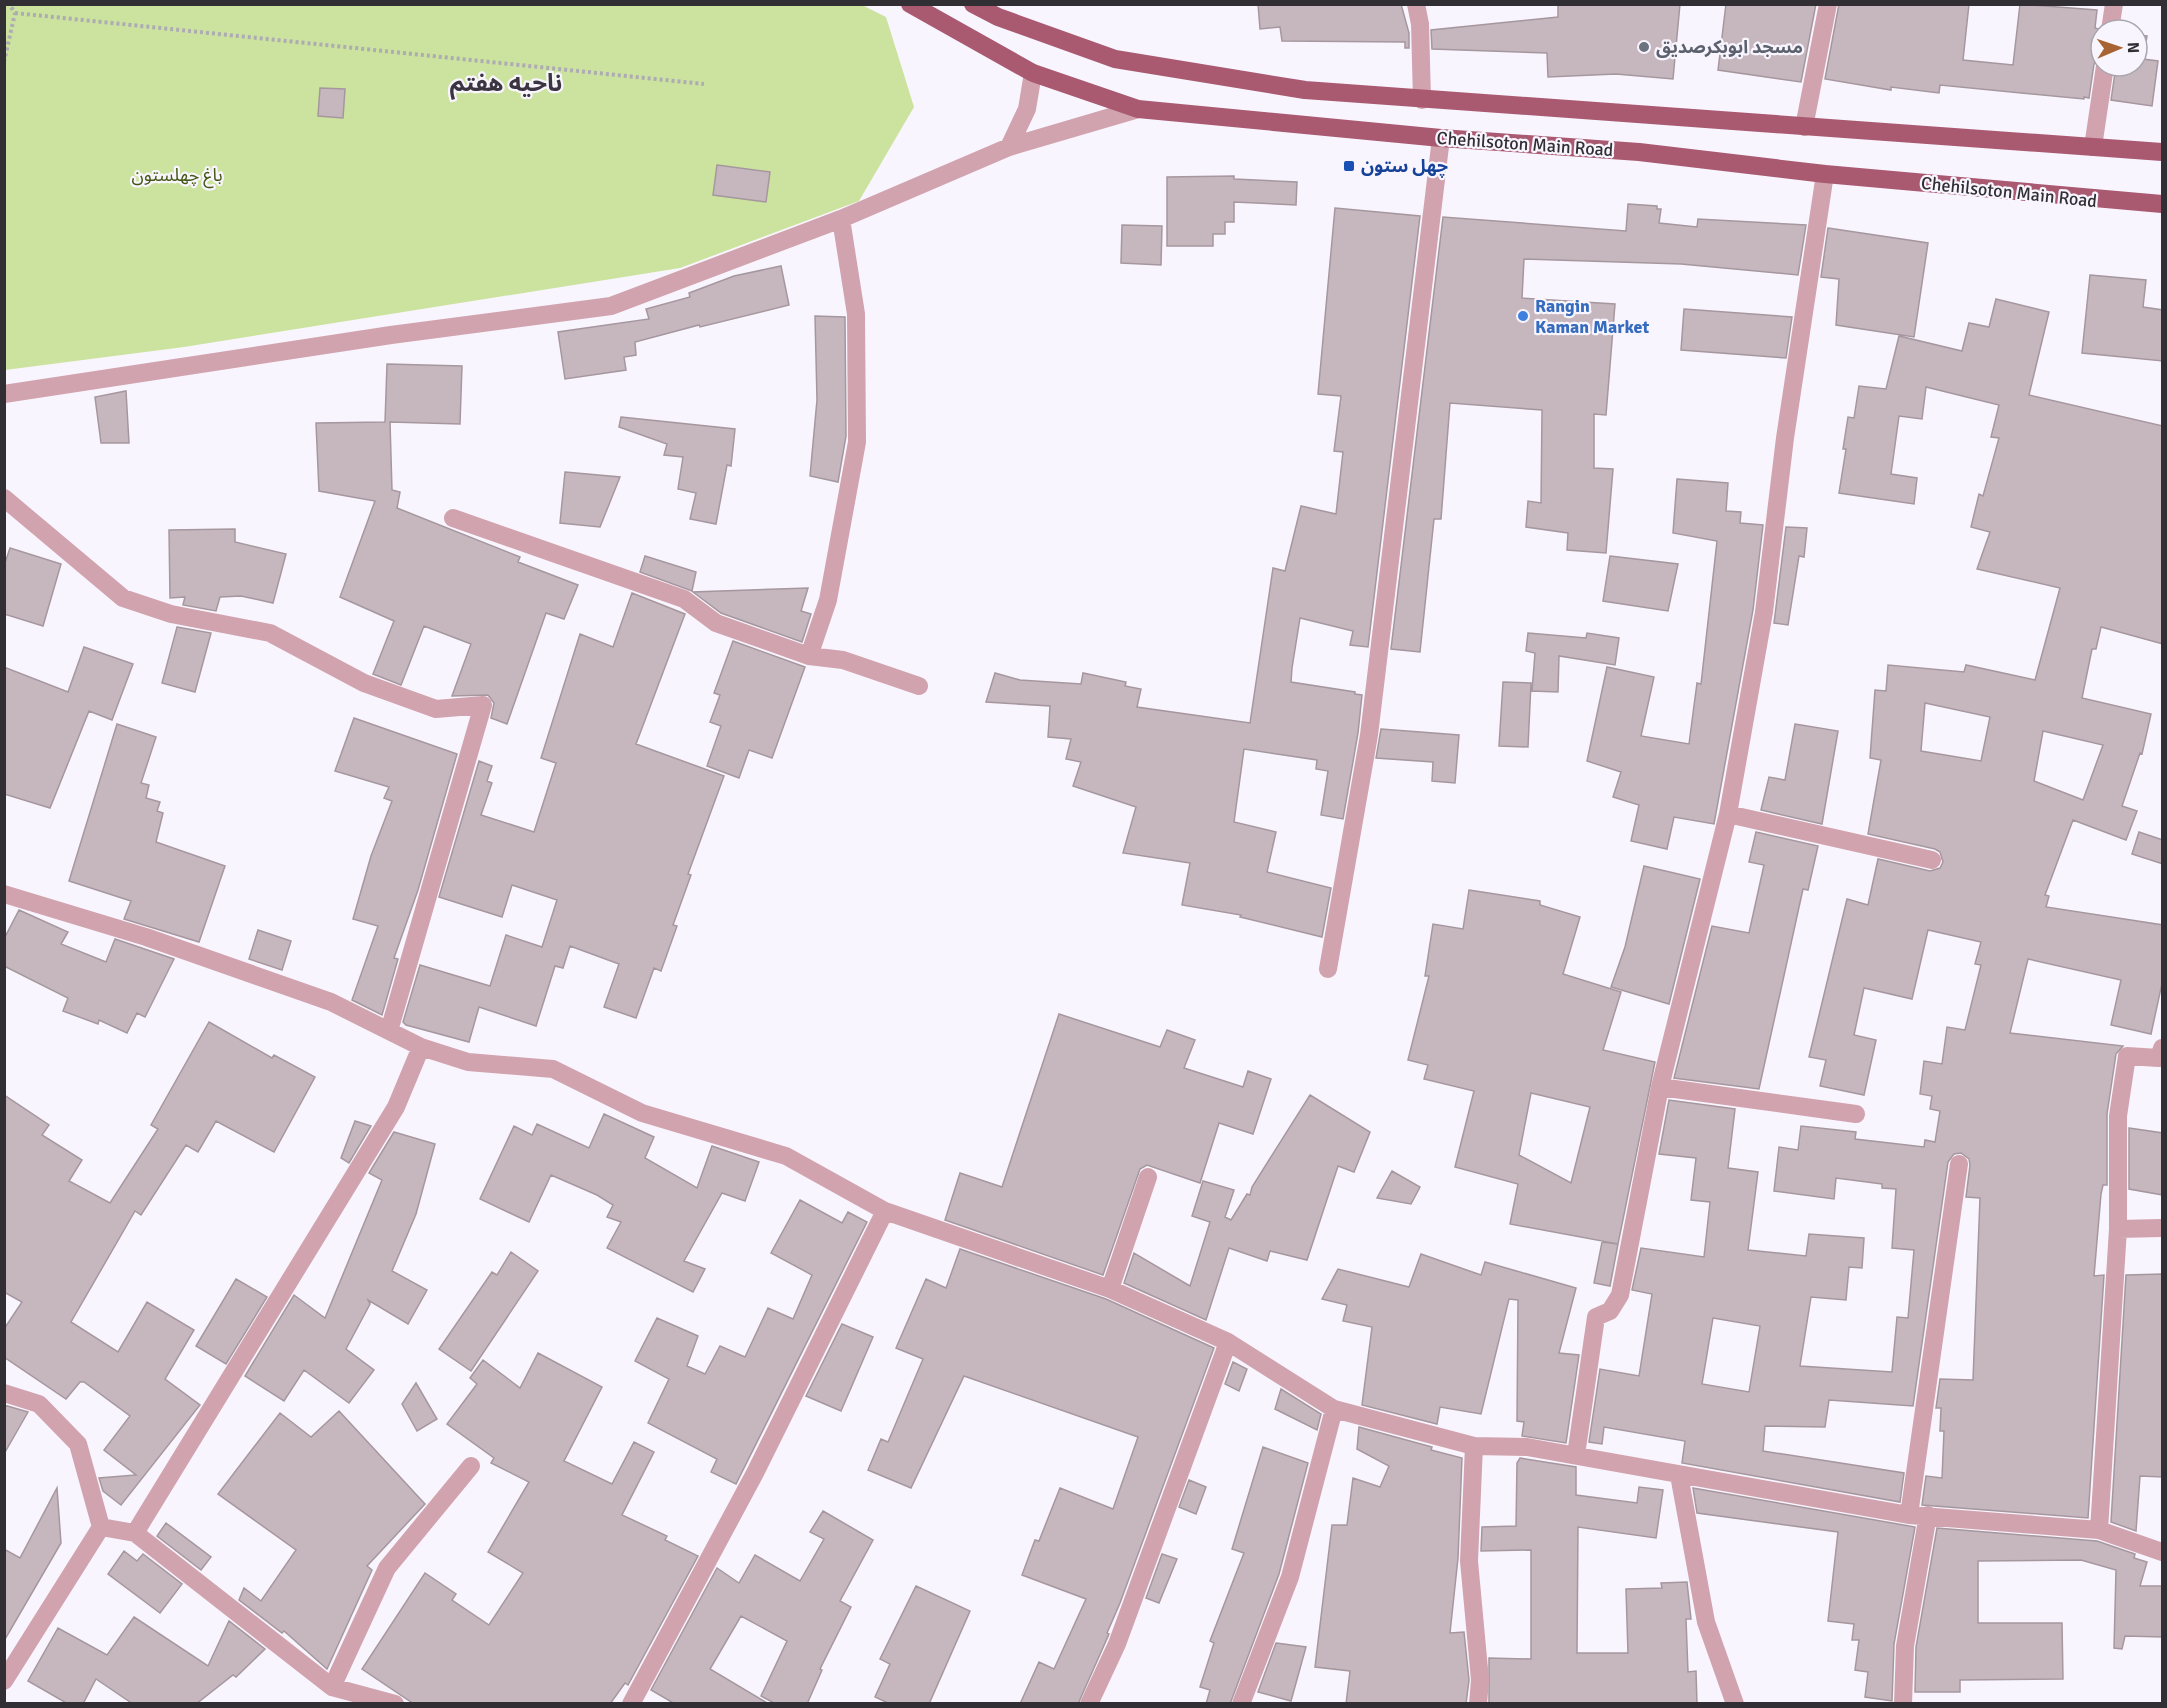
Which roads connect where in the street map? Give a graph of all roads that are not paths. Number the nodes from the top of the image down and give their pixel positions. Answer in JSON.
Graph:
{"nodes":[{"id":1,"x":910,"y":4,"type":"edge"},
{"id":2,"x":973,"y":4,"type":"edge"},
{"id":3,"x":1416,"y":4,"type":"edge"},
{"id":4,"x":1828,"y":4,"type":"edge"},
{"id":5,"x":1033,"y":73,"type":"junction"},
{"id":6,"x":2103,"y":78,"type":"edge"},
{"id":7,"x":1422,"y":100,"type":"junction"},
{"id":8,"x":1138,"y":109,"type":"junction"},
{"id":9,"x":1804,"y":127,"type":"junction"},
{"id":10,"x":1441,"y":138,"type":"junction"},
{"id":11,"x":1009,"y":147,"type":"junction"},
{"id":12,"x":2093,"y":147,"type":"junction"},
{"id":13,"x":2163,"y":152,"type":"edge"},
{"id":14,"x":1825,"y":174,"type":"junction"},
{"id":15,"x":2163,"y":204,"type":"edge"},
{"id":16,"x":841,"y":219,"type":"junction"},
{"id":17,"x":4,"y":394,"type":"edge"},
{"id":18,"x":4,"y":498,"type":"edge"},
{"id":19,"x":453,"y":518,"type":"dead end"},
{"id":20,"x":809,"y":656,"type":"junction"},
{"id":21,"x":919,"y":686,"type":"dead end"},
{"id":22,"x":1728,"y":814,"type":"junction"},
{"id":23,"x":1932,"y":860,"type":"dead end"},
{"id":24,"x":4,"y":894,"type":"edge"},
{"id":25,"x":1328,"y":969,"type":"dead end"},
{"id":26,"x":388,"y":1031,"type":"junction"},
{"id":27,"x":421,"y":1047,"type":"junction"},
{"id":28,"x":2163,"y":1048,"type":"edge"},
{"id":29,"x":1660,"y":1087,"type":"junction"},
{"id":30,"x":1856,"y":1114,"type":"dead end"},
{"id":31,"x":1959,"y":1164,"type":"dead end"},
{"id":32,"x":1149,"y":1177,"type":"dead end"},
{"id":33,"x":885,"y":1211,"type":"junction"},
{"id":34,"x":2163,"y":1228,"type":"edge"},
{"id":35,"x":2118,"y":1229,"type":"junction"},
{"id":36,"x":1110,"y":1289,"type":"junction"},
{"id":37,"x":1228,"y":1342,"type":"junction"},
{"id":38,"x":4,"y":1393,"type":"edge"},
{"id":39,"x":1334,"y":1409,"type":"junction"},
{"id":40,"x":1474,"y":1446,"type":"junction"},
{"id":41,"x":1576,"y":1455,"type":"junction"},
{"id":42,"x":471,"y":1466,"type":"dead end"},
{"id":43,"x":1679,"y":1475,"type":"junction"},
{"id":44,"x":1909,"y":1515,"type":"junction"},
{"id":45,"x":1928,"y":1515,"type":"junction"},
{"id":46,"x":101,"y":1527,"type":"junction"},
{"id":47,"x":2099,"y":1530,"type":"junction"},
{"id":48,"x":135,"y":1533,"type":"junction"},
{"id":49,"x":2163,"y":1552,"type":"edge"},
{"id":50,"x":4,"y":1681,"type":"edge"},
{"id":51,"x":332,"y":1688,"type":"junction"},
{"id":52,"x":395,"y":1704,"type":"edge"},
{"id":53,"x":631,"y":1704,"type":"edge"},
{"id":54,"x":1089,"y":1704,"type":"edge"},
{"id":55,"x":1241,"y":1704,"type":"edge"},
{"id":56,"x":1478,"y":1704,"type":"edge"},
{"id":57,"x":1735,"y":1704,"type":"edge"},
{"id":58,"x":1903,"y":1704,"type":"edge"}],
"edges":[{"from":1,"to":5,"type":"main road","name":"Chehilsoton Main Road"},
{"from":2,"to":7,"type":"main road","name":"Chehilsoton Main Road"},
{"from":3,"to":7,"type":"street"},
{"from":4,"to":9,"type":"street"},
{"from":5,"to":8,"type":"main road","name":"Chehilsoton Main Road"},
{"from":5,"to":11,"type":"street"},
{"from":6,"to":12,"type":"street"},
{"from":7,"to":9,"type":"main road","name":"Chehilsoton Main Road"},
{"from":8,"to":10,"type":"main road","name":"Chehilsoton Main Road"},
{"from":8,"to":11,"type":"street"},
{"from":9,"to":12,"type":"main road","name":"Chehilsoton Main Road"},
{"from":10,"to":14,"type":"main road","name":"Chehilsoton Main Road"},
{"from":10,"to":25,"type":"street"},
{"from":11,"to":16,"type":"street"},
{"from":12,"to":13,"type":"main road","name":"Chehilsoton Main Road"},
{"from":14,"to":15,"type":"main road","name":"Chehilsoton Main Road"},
{"from":14,"to":22,"type":"street"},
{"from":16,"to":17,"type":"street"},
{"from":16,"to":20,"type":"street"},
{"from":18,"to":26,"type":"street"},
{"from":19,"to":20,"type":"street"},
{"from":20,"to":21,"type":"street"},
{"from":22,"to":23,"type":"street"},
{"from":22,"to":29,"type":"street"},
{"from":24,"to":26,"type":"street"},
{"from":26,"to":27,"type":"street"},
{"from":27,"to":33,"type":"street"},
{"from":27,"to":48,"type":"street"},
{"from":28,"to":35,"type":"street"},
{"from":29,"to":30,"type":"street"},
{"from":29,"to":41,"type":"street"},
{"from":31,"to":44,"type":"street"},
{"from":32,"to":36,"type":"street"},
{"from":33,"to":36,"type":"street"},
{"from":33,"to":53,"type":"street"},
{"from":34,"to":35,"type":"street"},
{"from":35,"to":47,"type":"street"},
{"from":36,"to":37,"type":"street"},
{"from":37,"to":39,"type":"street"},
{"from":37,"to":54,"type":"street"},
{"from":38,"to":46,"type":"street"},
{"from":39,"to":40,"type":"street"},
{"from":39,"to":55,"type":"street"},
{"from":40,"to":41,"type":"street"},
{"from":40,"to":56,"type":"street"},
{"from":41,"to":43,"type":"street"},
{"from":42,"to":51,"type":"street"},
{"from":43,"to":44,"type":"street"},
{"from":43,"to":57,"type":"street"},
{"from":44,"to":45,"type":"street"},
{"from":45,"to":47,"type":"street"},
{"from":45,"to":58,"type":"street"},
{"from":46,"to":48,"type":"street"},
{"from":46,"to":50,"type":"street"},
{"from":47,"to":49,"type":"street"},
{"from":48,"to":51,"type":"street"},
{"from":51,"to":52,"type":"street"}]}
